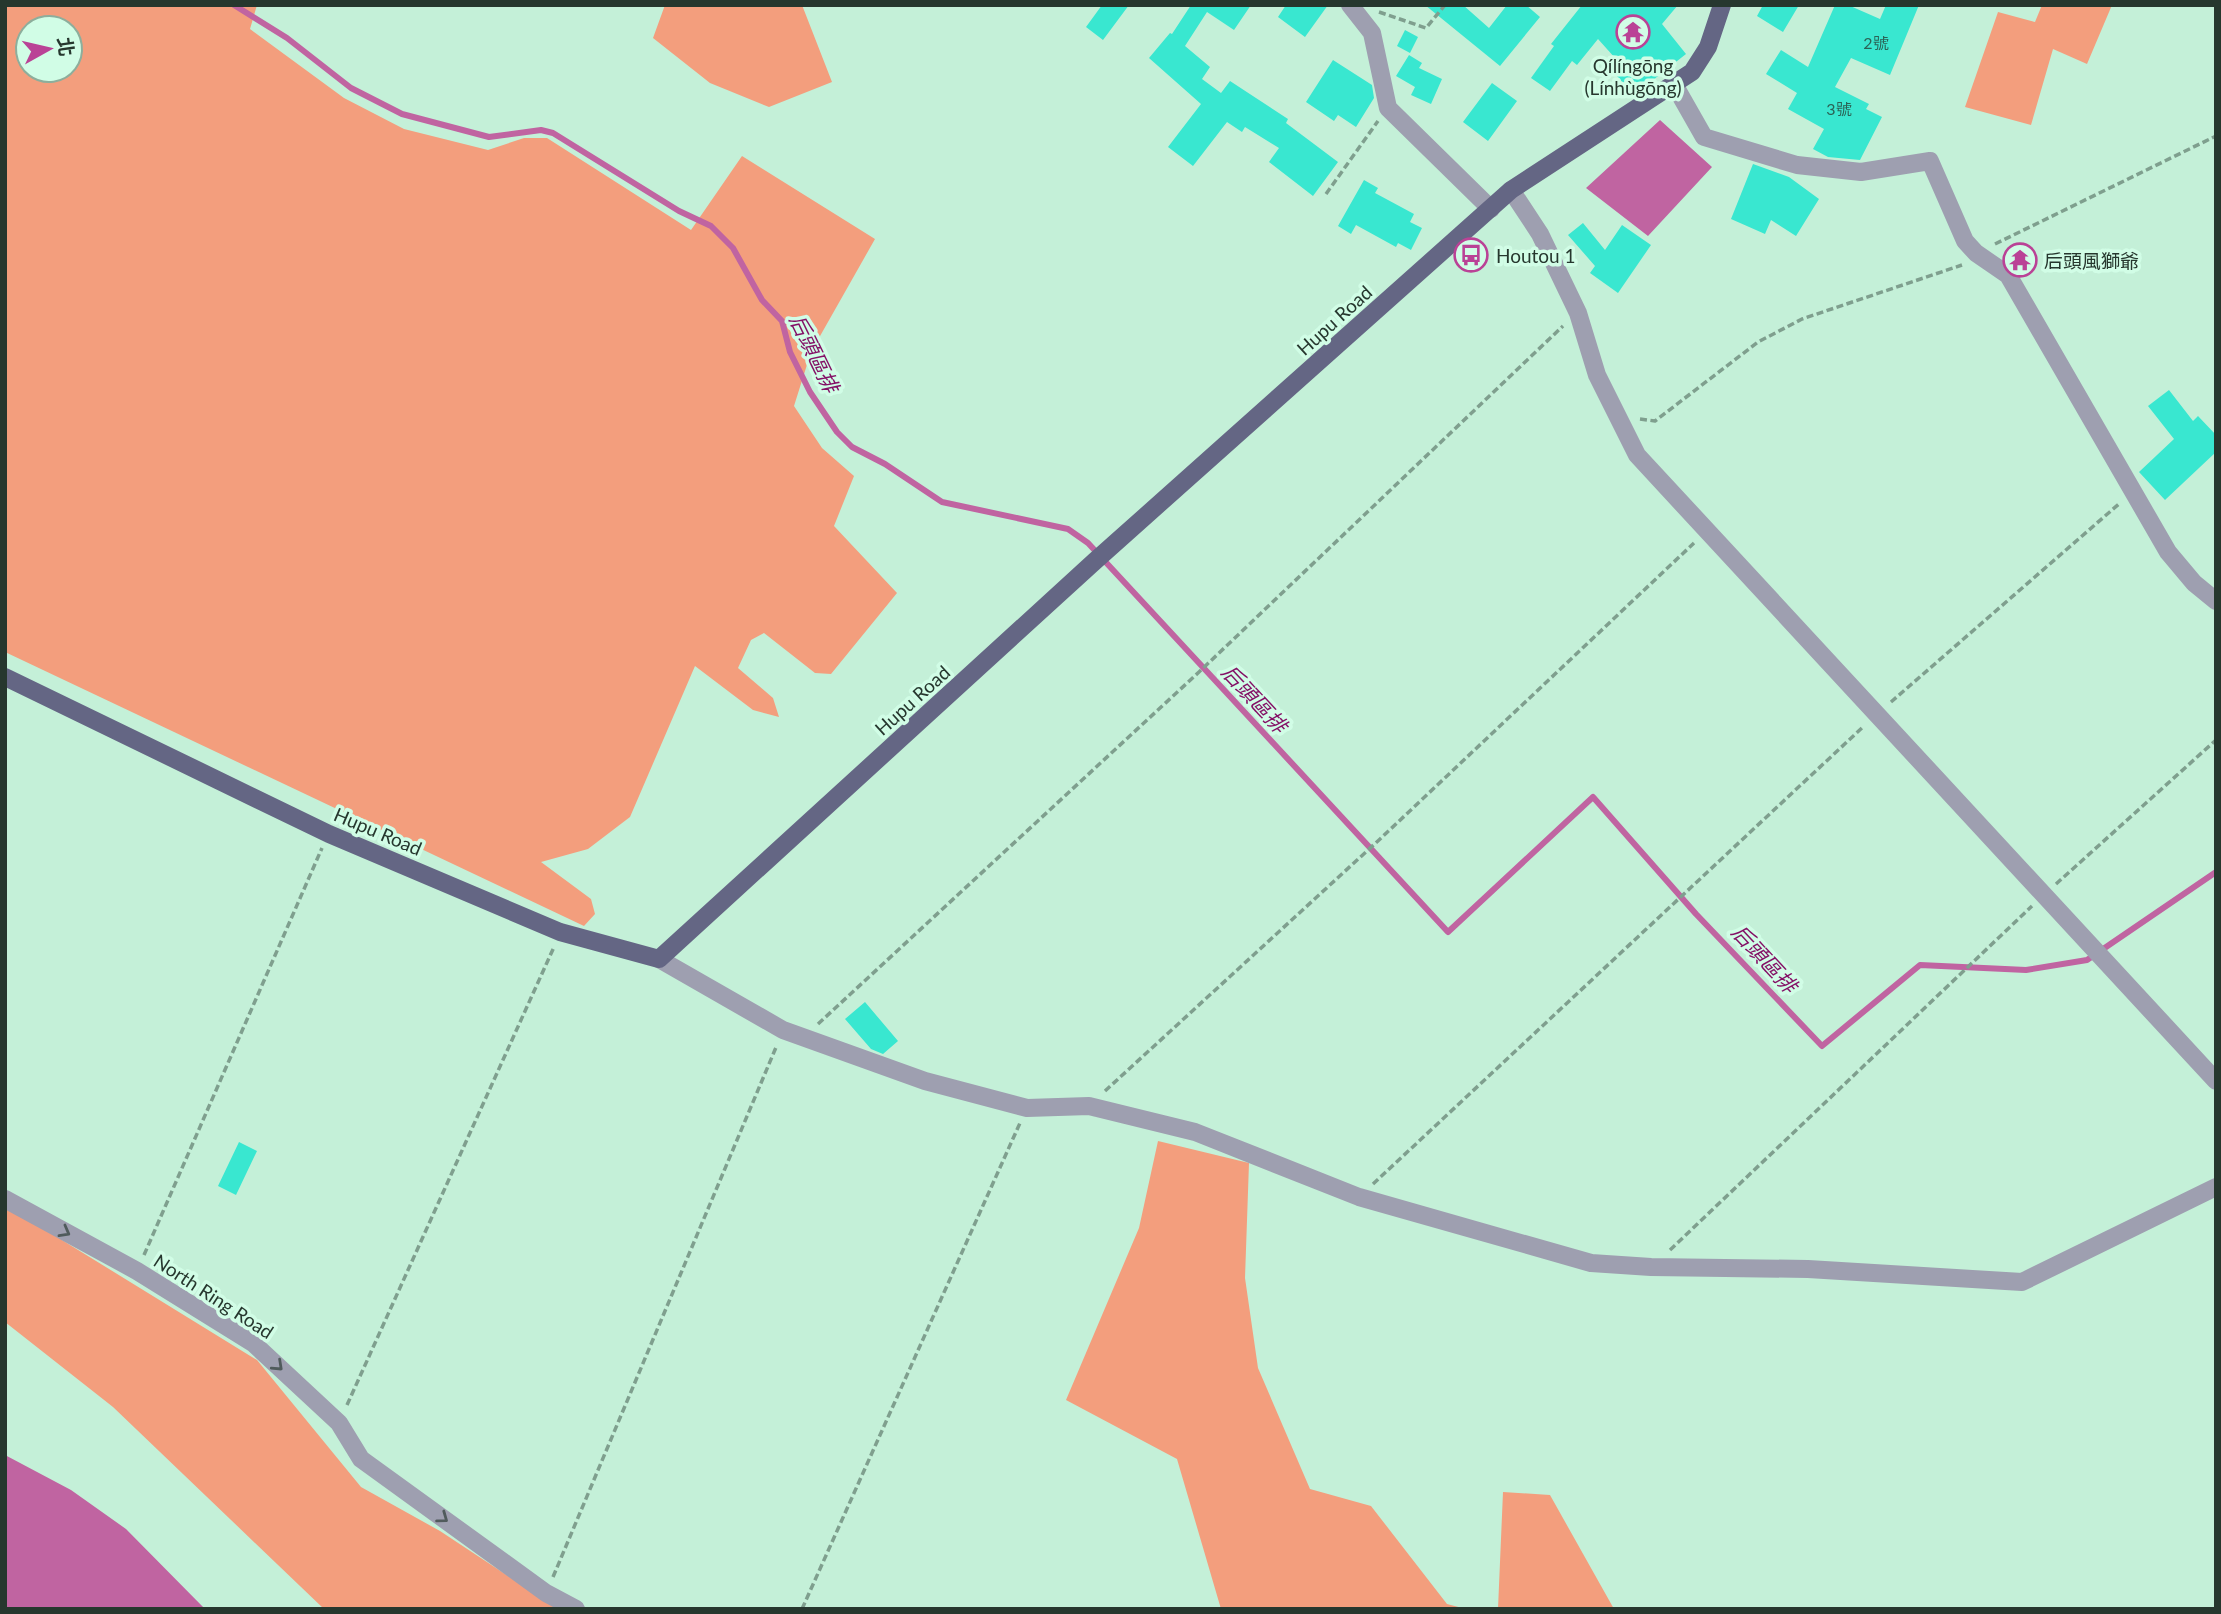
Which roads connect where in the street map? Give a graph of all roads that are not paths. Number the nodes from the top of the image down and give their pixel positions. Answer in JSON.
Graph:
{"nodes":[{"id":1,"x":1350,"y":5,"type":"edge"},
{"id":2,"x":1722,"y":5,"type":"edge"},
{"id":3,"x":1675,"y":86,"type":"junction"},
{"id":4,"x":1511,"y":190,"type":"junction"},
{"id":5,"x":1491,"y":209,"type":"junction"},
{"id":6,"x":2216,"y":601,"type":"edge"},
{"id":7,"x":5,"y":677,"type":"edge"},
{"id":8,"x":659,"y":959,"type":"junction"},
{"id":9,"x":2216,"y":1081,"type":"edge"},
{"id":10,"x":2216,"y":1187,"type":"edge"},
{"id":11,"x":5,"y":1199,"type":"edge"},
{"id":12,"x":576,"y":1609,"type":"edge"}],
"edges":[{"from":1,"to":5,"type":"street"},
{"from":2,"to":3,"type":"main road","name":"Hupu Road"},
{"from":3,"to":4,"type":"main road","name":"Hupu Road"},
{"from":3,"to":6,"type":"street"},
{"from":4,"to":5,"type":"main road","name":"Hupu Road"},
{"from":4,"to":9,"type":"street"},
{"from":5,"to":8,"type":"main road","name":"Hupu Road"},
{"from":7,"to":8,"type":"main road","name":"Hupu Road"},
{"from":8,"to":10,"type":"street"},
{"from":11,"to":12,"type":"street","name":"North Ring Road","one_way":true}]}
